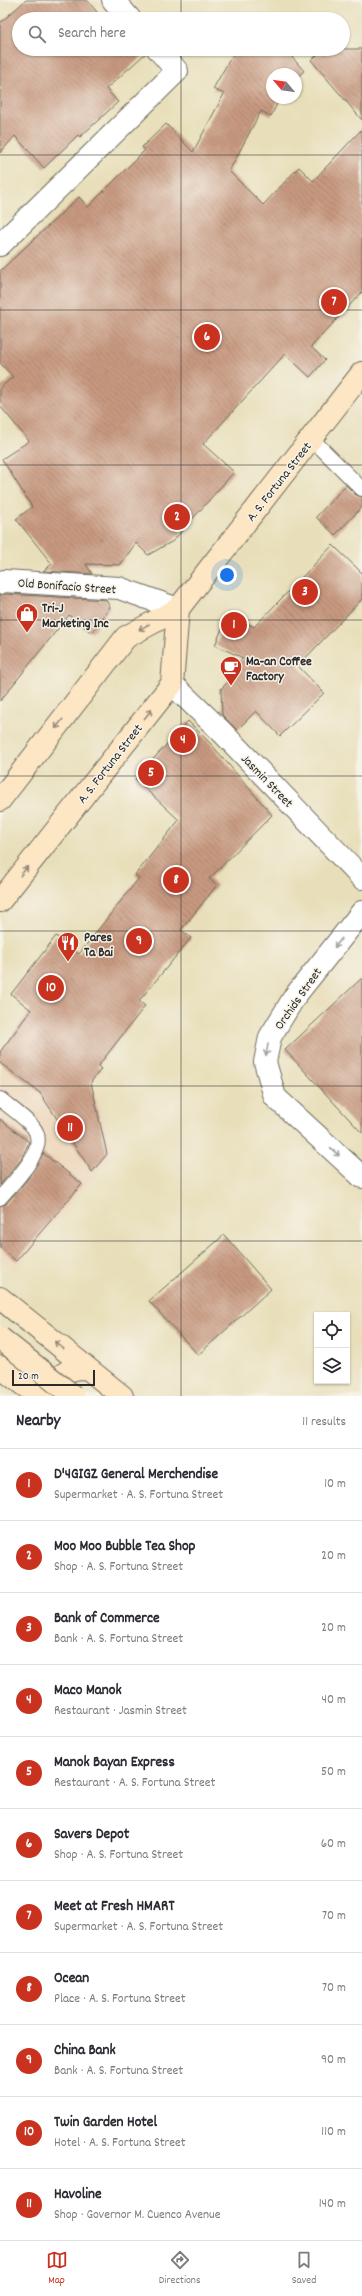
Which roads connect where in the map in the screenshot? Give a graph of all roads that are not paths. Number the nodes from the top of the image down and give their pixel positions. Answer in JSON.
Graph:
{"nodes":[{"id":1,"x":113,"y":0,"type":"edge"},
{"id":2,"x":124,"y":12,"type":"edge"},
{"id":3,"x":164,"y":56,"type":"edge"},
{"id":4,"x":0,"y":246,"type":"edge"},
{"id":5,"x":362,"y":373,"type":"edge"},
{"id":6,"x":311,"y":438,"type":"junction"},
{"id":7,"x":362,"y":489,"type":"edge"},
{"id":8,"x":0,"y":582,"type":"edge"},
{"id":9,"x":178,"y":609,"type":"junction"},
{"id":10,"x":172,"y":684,"type":"junction"},
{"id":11,"x":0,"y":800,"type":"edge"},
{"id":12,"x":362,"y":878,"type":"edge"},
{"id":13,"x":0,"y":901,"type":"edge"},
{"id":14,"x":362,"y":912,"type":"edge"},
{"id":15,"x":0,"y":1099,"type":"edge"},
{"id":16,"x":362,"y":1177,"type":"edge"},
{"id":17,"x":0,"y":1198,"type":"edge"},
{"id":18,"x":0,"y":1298,"type":"edge"},
{"id":19,"x":0,"y":1338,"type":"edge"},
{"id":20,"x":0,"y":1367,"type":"edge"},
{"id":21,"x":87,"y":1368,"type":"junction"},
{"id":22,"x":38,"y":1396,"type":"edge"},
{"id":23,"x":52,"y":1396,"type":"edge"},
{"id":24,"x":73,"y":1396,"type":"edge"},
{"id":25,"x":122,"y":1396,"type":"edge"}],
"edges":[{"from":1,"to":2,"type":"street"},
{"from":3,"to":4,"type":"street"},
{"from":5,"to":6,"type":"main road","name":"A. S. Fortuna Street"},
{"from":6,"to":7,"type":"lane"},
{"from":6,"to":9,"type":"main road","name":"A. S. Fortuna Street"},
{"from":8,"to":9,"type":"street","name":"Old Bonifacio Street"},
{"from":9,"to":10,"type":"main road"},
{"from":9,"to":11,"type":"main road","name":"A. S. Fortuna Street","one_way":true},
{"from":10,"to":12,"type":"street","name":"Jasmin Street"},
{"from":13,"to":10,"type":"main road","name":"A. S. Fortuna Street","one_way":true},
{"from":14,"to":16,"type":"street","name":"Orchids Street","one_way":true},
{"from":15,"to":17,"type":"lane"},
{"from":21,"to":18,"type":"main road","one_way":true},
{"from":19,"to":24,"type":"main road","bridge":true},
{"from":20,"to":22,"type":"main road"},
{"from":21,"to":23,"type":"main road"},
{"from":21,"to":25,"type":"main road"}]}
